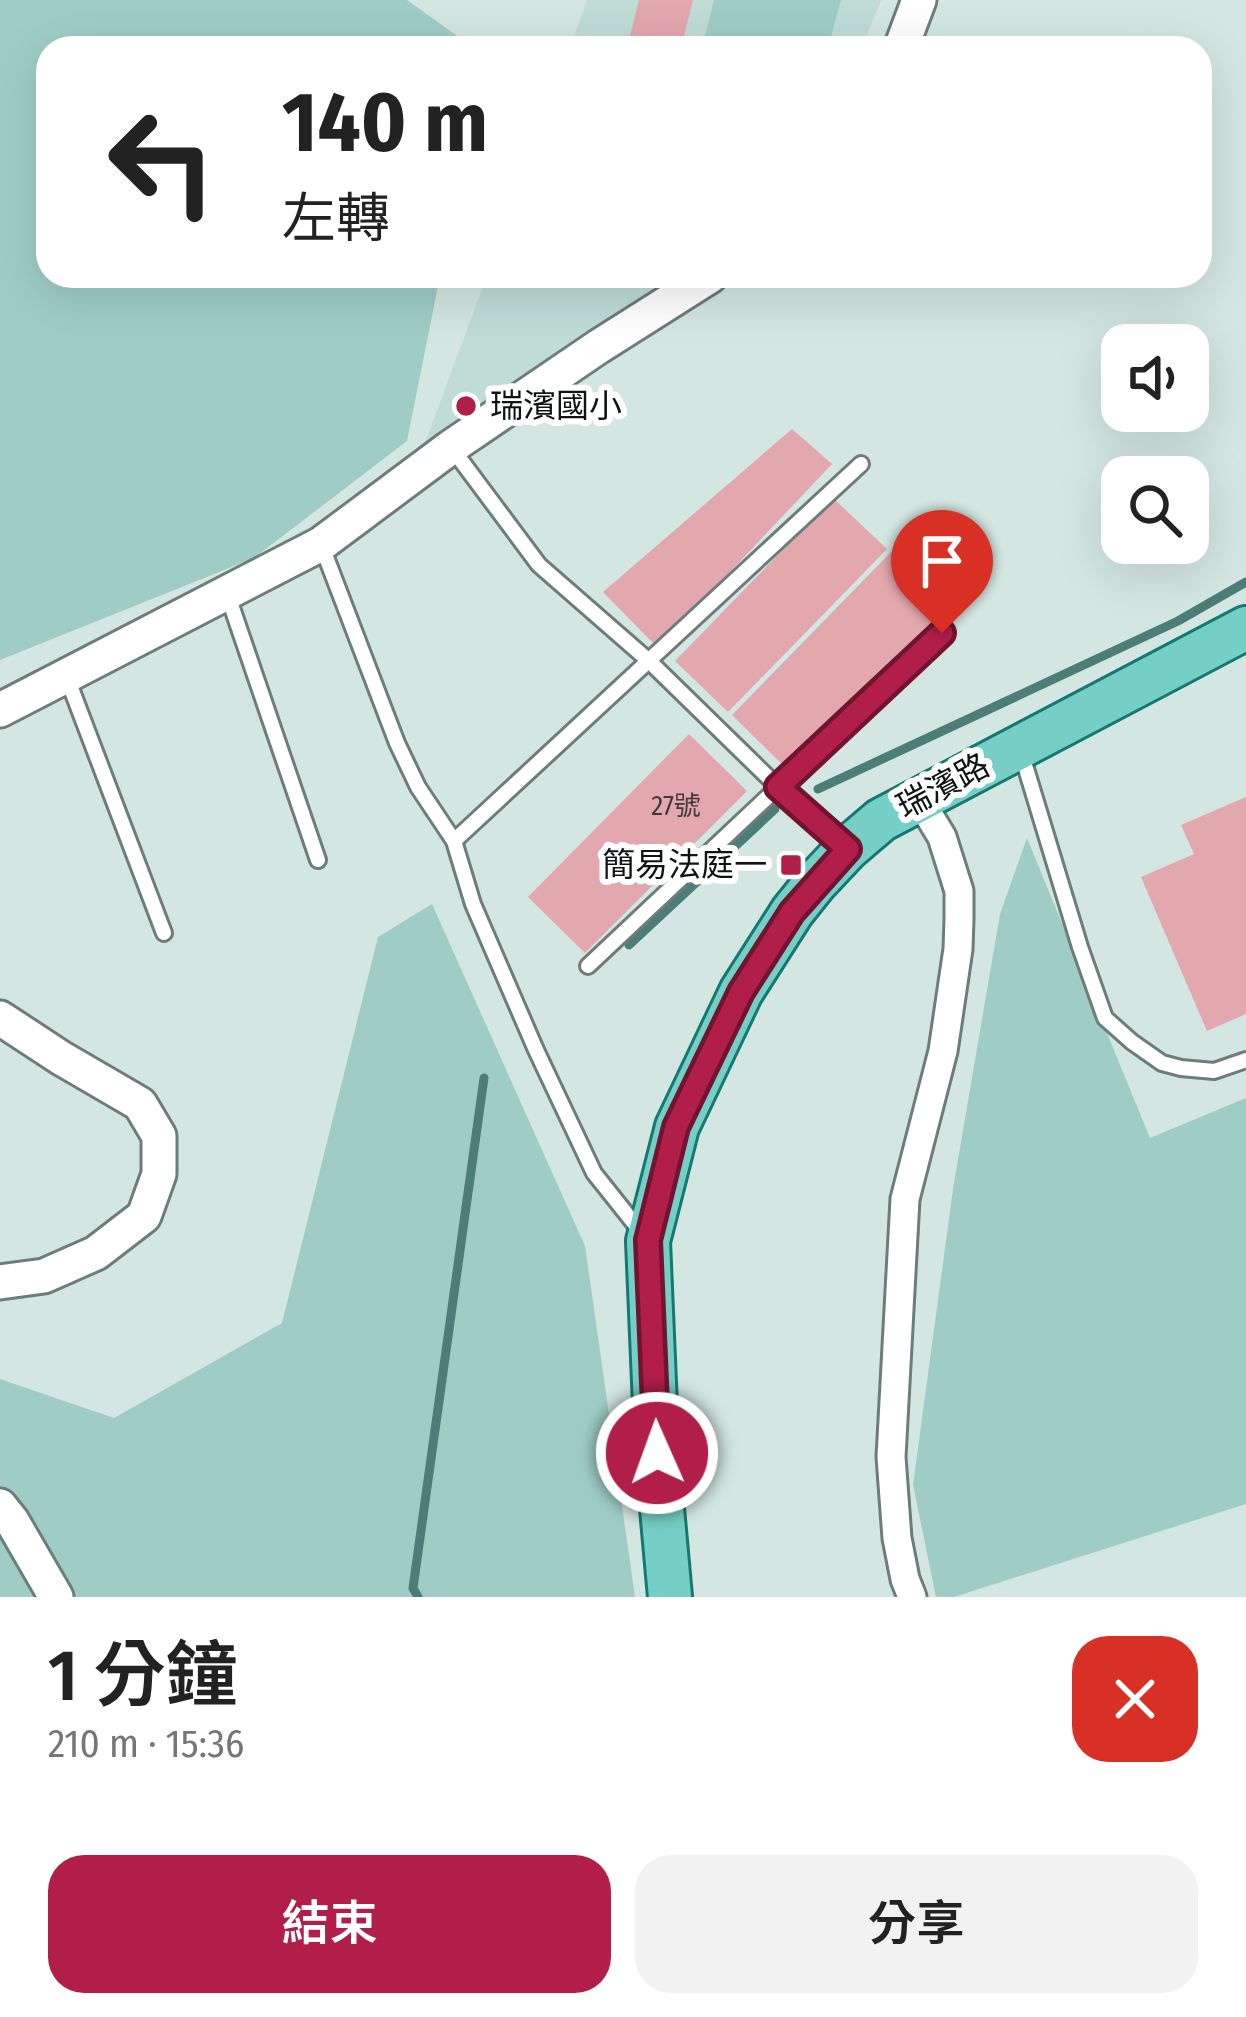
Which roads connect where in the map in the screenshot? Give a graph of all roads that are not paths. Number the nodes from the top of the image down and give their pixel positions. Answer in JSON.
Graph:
{"nodes":[{"id":1,"x":919,"y":0,"type":"edge"},
{"id":2,"x":906,"y":36,"type":"edge"},
{"id":3,"x":691,"y":288,"type":"edge"},
{"id":4,"x":451,"y":447,"type":"junction"},
{"id":5,"x":861,"y":464,"type":"dead end"},
{"id":6,"x":321,"y":544,"type":"junction"},
{"id":7,"x":226,"y":591,"type":"junction"},
{"id":8,"x":1246,"y":628,"type":"edge"},
{"id":9,"x":942,"y":633,"type":"dead end"},
{"id":10,"x":649,"y":661,"type":"junction"},
{"id":11,"x":66,"y":675,"type":"junction"},
{"id":12,"x":0,"y":710,"type":"edge"},
{"id":13,"x":1019,"y":746,"type":"junction"},
{"id":14,"x":778,"y":787,"type":"junction"},
{"id":15,"x":919,"y":799,"type":"junction"},
{"id":16,"x":454,"y":841,"type":"junction"},
{"id":17,"x":848,"y":849,"type":"junction"},
{"id":18,"x":318,"y":860,"type":"dead end"},
{"id":19,"x":164,"y":933,"type":"dead end"},
{"id":20,"x":588,"y":966,"type":"dead end"},
{"id":21,"x":0,"y":1018,"type":"edge"},
{"id":22,"x":1246,"y":1060,"type":"edge"},
{"id":23,"x":648,"y":1240,"type":"junction"},
{"id":24,"x":0,"y":1282,"type":"edge"},
{"id":25,"x":0,"y":1506,"type":"edge"},
{"id":26,"x":56,"y":1597,"type":"edge"},
{"id":27,"x":670,"y":1597,"type":"edge"},
{"id":28,"x":912,"y":1597,"type":"edge"}],
"edges":[{"from":1,"to":2,"type":"street"},
{"from":3,"to":4,"type":"street"},
{"from":4,"to":6,"type":"street"},
{"from":4,"to":10,"type":"lane"},
{"from":5,"to":10,"type":"lane"},
{"from":6,"to":7,"type":"street"},
{"from":6,"to":16,"type":"lane"},
{"from":7,"to":11,"type":"street"},
{"from":7,"to":18,"type":"lane"},
{"from":8,"to":13,"type":"main road","name":"瑞濱路"},
{"from":9,"to":14,"type":"lane"},
{"from":10,"to":14,"type":"lane"},
{"from":10,"to":16,"type":"lane"},
{"from":11,"to":12,"type":"street"},
{"from":11,"to":19,"type":"lane"},
{"from":13,"to":15,"type":"main road","name":"瑞濱路"},
{"from":13,"to":22,"type":"lane"},
{"from":14,"to":17,"type":"lane"},
{"from":14,"to":20,"type":"lane"},
{"from":15,"to":17,"type":"main road","name":"瑞濱路"},
{"from":15,"to":28,"type":"street"},
{"from":16,"to":23,"type":"lane"},
{"from":17,"to":23,"type":"main road","name":"瑞濱路"},
{"from":21,"to":24,"type":"street"},
{"from":23,"to":27,"type":"main road","name":"瑞濱路"},
{"from":25,"to":26,"type":"street"}]}
